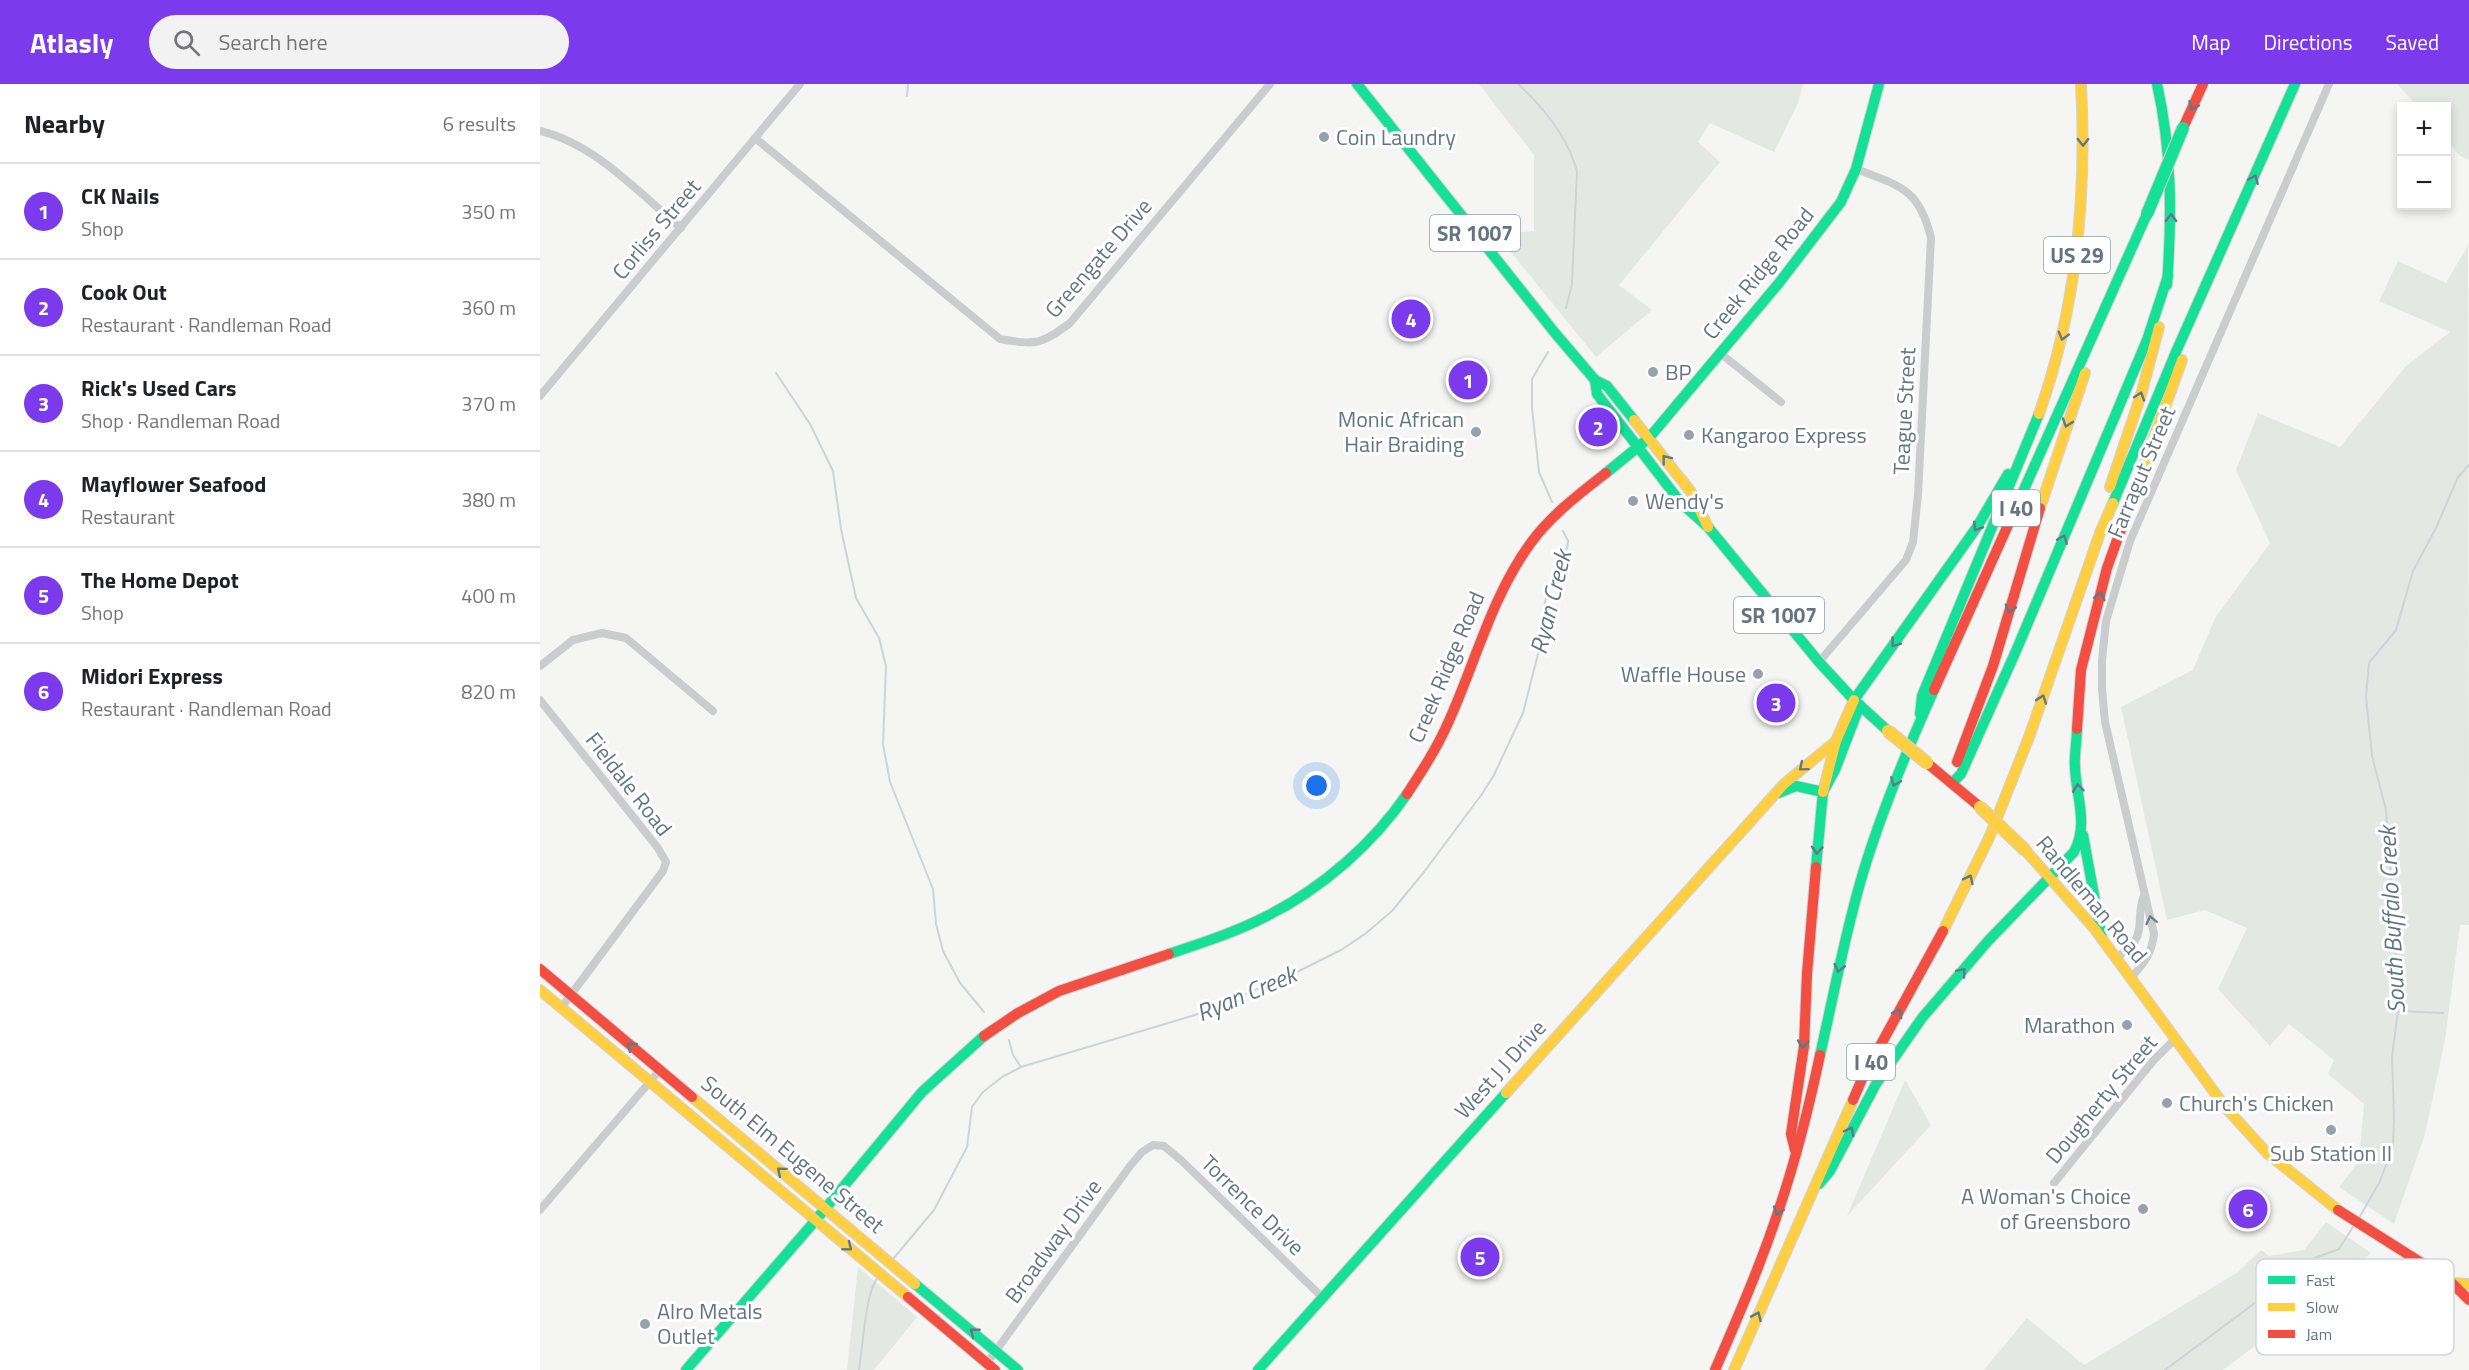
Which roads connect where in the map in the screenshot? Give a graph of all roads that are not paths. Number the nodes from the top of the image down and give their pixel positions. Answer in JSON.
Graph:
{"nodes":[{"id":1,"x":800,"y":84,"type":"edge"},
{"id":2,"x":1270,"y":84,"type":"edge"},
{"id":3,"x":1357,"y":84,"type":"edge"},
{"id":4,"x":1879,"y":84,"type":"edge"},
{"id":5,"x":2081,"y":84,"type":"edge"},
{"id":6,"x":2157,"y":84,"type":"edge"},
{"id":7,"x":2203,"y":84,"type":"edge"},
{"id":8,"x":2295,"y":84,"type":"edge"},
{"id":9,"x":2329,"y":84,"type":"edge"},
{"id":10,"x":540,"y":131,"type":"edge"},
{"id":11,"x":755,"y":138,"type":"junction"},
{"id":12,"x":1856,"y":169,"type":"junction"},
{"id":13,"x":681,"y":228,"type":"junction"},
{"id":14,"x":2230,"y":232,"type":"junction"},
{"id":15,"x":2168,"y":276,"type":"junction"},
{"id":16,"x":2114,"y":289,"type":"junction"},
{"id":17,"x":1720,"y":353,"type":"junction"},
{"id":18,"x":1595,"y":380,"type":"junction"},
{"id":19,"x":540,"y":396,"type":"edge"},
{"id":20,"x":1781,"y":402,"type":"dead end"},
{"id":21,"x":2037,"y":422,"type":"junction"},
{"id":22,"x":1649,"y":438,"type":"junction"},
{"id":23,"x":1639,"y":447,"type":"junction"},
{"id":24,"x":1708,"y":526,"type":"junction"},
{"id":25,"x":2100,"y":533,"type":"junction"},
{"id":26,"x":1819,"y":662,"type":"junction"},
{"id":27,"x":540,"y":666,"type":"edge"},
{"id":28,"x":540,"y":700,"type":"edge"},
{"id":29,"x":1857,"y":703,"type":"junction"},
{"id":30,"x":714,"y":711,"type":"dead end"},
{"id":31,"x":1917,"y":728,"type":"junction"},
{"id":32,"x":1836,"y":741,"type":"junction"},
{"id":33,"x":1952,"y":783,"type":"junction"},
{"id":34,"x":1823,"y":792,"type":"junction"},
{"id":35,"x":1774,"y":797,"type":"junction"},
{"id":36,"x":2083,"y":826,"type":"junction"},
{"id":37,"x":2050,"y":877,"type":"junction"},
{"id":38,"x":2144,"y":896,"type":"junction"},
{"id":39,"x":2102,"y":939,"type":"junction"},
{"id":40,"x":2116,"y":958,"type":"junction"},
{"id":41,"x":540,"y":969,"type":"edge"},
{"id":42,"x":2131,"y":978,"type":"junction"},
{"id":43,"x":540,"y":990,"type":"edge"},
{"id":44,"x":571,"y":995,"type":"junction"},
{"id":45,"x":561,"y":1008,"type":"junction"},
{"id":46,"x":2175,"y":1039,"type":"junction"},
{"id":47,"x":660,"y":1070,"type":"junction"},
{"id":48,"x":650,"y":1082,"type":"junction"},
{"id":49,"x":1153,"y":1144,"type":"joint"},
{"id":50,"x":1796,"y":1155,"type":"junction"},
{"id":51,"x":2054,"y":1183,"type":"dead end"},
{"id":52,"x":1808,"y":1198,"type":"junction"},
{"id":53,"x":825,"y":1209,"type":"junction"},
{"id":54,"x":540,"y":1210,"type":"edge"},
{"id":55,"x":815,"y":1221,"type":"junction"},
{"id":56,"x":2415,"y":1259,"type":"edge"},
{"id":57,"x":2454,"y":1283,"type":"joint"},
{"id":58,"x":2469,"y":1284,"type":"edge"},
{"id":59,"x":1323,"y":1298,"type":"junction"},
{"id":60,"x":2469,"y":1300,"type":"edge"},
{"id":61,"x":996,"y":1350,"type":"junction"},
{"id":62,"x":991,"y":1366,"type":"edge"},
{"id":63,"x":686,"y":1370,"type":"edge"},
{"id":64,"x":1018,"y":1370,"type":"edge"},
{"id":65,"x":1258,"y":1370,"type":"edge"},
{"id":66,"x":1715,"y":1370,"type":"edge"},
{"id":67,"x":1734,"y":1370,"type":"edge"}],
"edges":[{"from":1,"to":11,"type":"street","name":"Corliss Street"},
{"from":2,"to":11,"type":"street","name":"Greengate Drive"},
{"from":3,"to":18,"type":"main road","name":"Randleman Road","number":"SR 1007"},
{"from":4,"to":12,"type":"main road","name":"Creek Ridge Road"},
{"from":5,"to":21,"type":"main road","number":"US 29","one_way":true},
{"from":15,"to":6,"type":"main road","one_way":true},
{"from":7,"to":16,"type":"main road","number":"I 40","one_way":true,"bridge":true},
{"from":14,"to":8,"type":"main road","number":"I 40","one_way":true},
{"from":9,"to":38,"type":"street","name":"Farragut Street"},
{"from":10,"to":13,"type":"street"},
{"from":11,"to":13,"type":"street","name":"Corliss Street"},
{"from":12,"to":17,"type":"main road","name":"Creek Ridge Road"},
{"from":12,"to":26,"type":"street","name":"Teague Street"},
{"from":13,"to":19,"type":"street","name":"Corliss Street"},
{"from":14,"to":25,"type":"main road","number":"I 40"},
{"from":36,"to":14,"type":"main road","one_way":true},
{"from":25,"to":15,"type":"main road","one_way":true},
{"from":33,"to":15,"type":"main road","one_way":true},
{"from":16,"to":31,"type":"main road","number":"I 40"},
{"from":16,"to":33,"type":"main road","one_way":true},
{"from":17,"to":20,"type":"street"},
{"from":17,"to":22,"type":"main road","name":"Creek Ridge Road"},
{"from":18,"to":22,"type":"main road","name":"Randleman Road","number":"SR 1007"},
{"from":18,"to":23,"type":"main road","name":"Randleman Road","number":"SR 1007"},
{"from":21,"to":29,"type":"main road","one_way":true},
{"from":21,"to":31,"type":"main road","number":"US 29"},
{"from":22,"to":23,"type":"main road","name":"Creek Ridge Road"},
{"from":24,"to":22,"type":"main road","name":"Randleman Road","number":"SR 1007","one_way":true},
{"from":23,"to":24,"type":"main road","name":"Randleman Road","number":"SR 1007"},
{"from":23,"to":53,"type":"main road","name":"Creek Ridge Road"},
{"from":24,"to":26,"type":"main road","name":"Randleman Road","number":"SR 1007"},
{"from":52,"to":25,"type":"main road","number":"I 40","one_way":true},
{"from":26,"to":29,"type":"main road","name":"Randleman Road","number":"SR 1007"},
{"from":27,"to":30,"type":"street"},
{"from":28,"to":44,"type":"street","name":"Fieldale Road"},
{"from":29,"to":32,"type":"main road","name":"West J J Drive"},
{"from":29,"to":33,"type":"main road","name":"Randleman Road","number":"SR 1007","bridge":true},
{"from":29,"to":34,"type":"main road"},
{"from":31,"to":50,"type":"main road","number":"I 40","one_way":true},
{"from":32,"to":34,"type":"main road","name":"West J J Drive"},
{"from":32,"to":35,"type":"main road","name":"West J J Drive","one_way":true},
{"from":33,"to":37,"type":"main road","name":"Randleman Road","bridge":true},
{"from":34,"to":35,"type":"main road"},
{"from":34,"to":50,"type":"main road","one_way":true},
{"from":35,"to":59,"type":"main road","name":"West J J Drive"},
{"from":36,"to":37,"type":"main road"},
{"from":36,"to":39,"type":"main road"},
{"from":37,"to":39,"type":"main road","name":"Randleman Road"},
{"from":52,"to":37,"type":"main road","one_way":true},
{"from":38,"to":40,"type":"street","name":"Farragut Street"},
{"from":42,"to":38,"type":"street","name":"Farragut Street","one_way":true},
{"from":39,"to":40,"type":"main road","name":"Randleman Road"},
{"from":40,"to":42,"type":"main road","name":"Randleman Road"},
{"from":41,"to":44,"type":"main road","name":"South Elm Eugene Street"},
{"from":42,"to":46,"type":"main road","name":"Randleman Road"},
{"from":43,"to":45,"type":"main road","name":"South Elm Eugene Street"},
{"from":44,"to":45,"type":"street","name":"Fieldale Road"},
{"from":47,"to":44,"type":"main road","name":"South Elm Eugene Street","one_way":true},
{"from":45,"to":48,"type":"main road","name":"South Elm Eugene Street"},
{"from":46,"to":51,"type":"street","name":"Dougherty Street"},
{"from":46,"to":56,"type":"main road","name":"Randleman Road"},
{"from":47,"to":48,"type":"street"},
{"from":53,"to":47,"type":"main road","name":"South Elm Eugene Street","one_way":true},
{"from":48,"to":54,"type":"street"},
{"from":48,"to":55,"type":"main road","name":"South Elm Eugene Street"},
{"from":49,"to":59,"type":"street","name":"Torrence Drive"},
{"from":49,"to":61,"type":"street","name":"Broadway Drive"},
{"from":50,"to":66,"type":"main road","number":"I 40","one_way":true},
{"from":67,"to":52,"type":"main road","number":"I 40","one_way":true},
{"from":53,"to":55,"type":"main road","name":"Creek Ridge Road"},
{"from":61,"to":53,"type":"main road","name":"South Elm Eugene Street","one_way":true},
{"from":55,"to":62,"type":"main road","name":"South Elm Eugene Street","one_way":true},
{"from":55,"to":63,"type":"main road","name":"Creek Ridge Road"},
{"from":57,"to":58,"type":"main road","name":"Randleman Road"},
{"from":57,"to":60,"type":"main road","name":"Randleman Road"},
{"from":59,"to":65,"type":"main road","name":"West J J Drive"},
{"from":61,"to":62,"type":"street","name":"Broadway Drive"},
{"from":61,"to":64,"type":"main road","name":"South Elm Eugene Street"}]}
